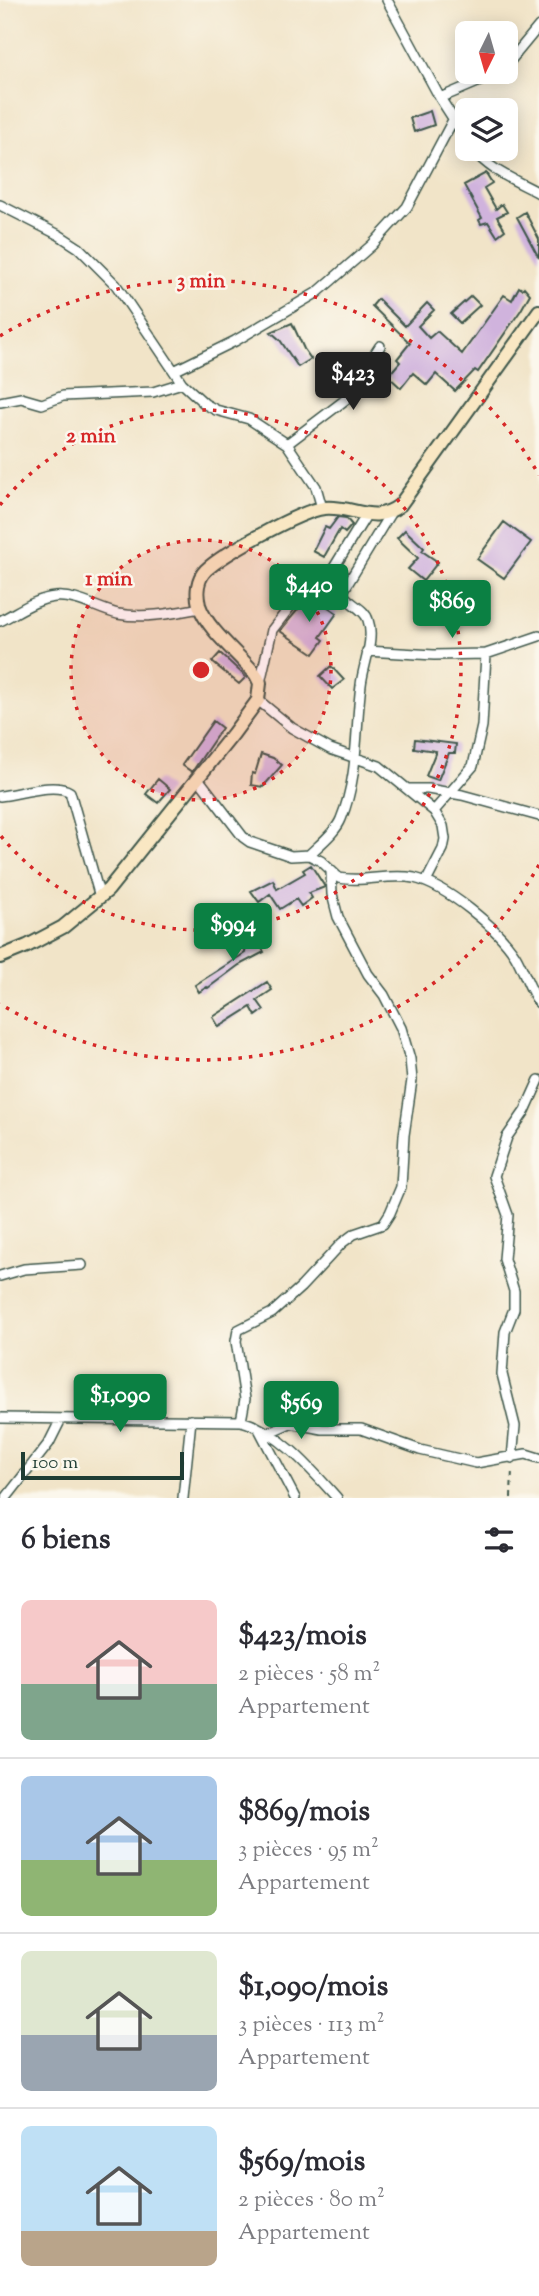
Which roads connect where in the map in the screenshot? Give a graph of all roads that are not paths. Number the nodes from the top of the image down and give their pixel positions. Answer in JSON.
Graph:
{"nodes":[{"id":1,"x":387,"y":0,"type":"edge"},
{"id":2,"x":539,"y":26,"type":"edge"},
{"id":3,"x":518,"y":51,"type":"edge"},
{"id":4,"x":473,"y":84,"type":"edge"},
{"id":5,"x":440,"y":98,"type":"junction"},
{"id":6,"x":453,"y":120,"type":"junction"},
{"id":7,"x":455,"y":123,"type":"edge"},
{"id":8,"x":486,"y":161,"type":"edge"},
{"id":9,"x":539,"y":193,"type":"edge"},
{"id":10,"x":0,"y":205,"type":"edge"},
{"id":11,"x":539,"y":311,"type":"edge"},
{"id":12,"x":380,"y":346,"type":"dead end"},
{"id":13,"x":174,"y":371,"type":"junction"},
{"id":14,"x":182,"y":383,"type":"junction"},
{"id":15,"x":0,"y":402,"type":"edge"},
{"id":16,"x":287,"y":444,"type":"junction"},
{"id":17,"x":322,"y":508,"type":"junction"},
{"id":18,"x":391,"y":512,"type":"junction"},
{"id":19,"x":367,"y":514,"type":"junction"},
{"id":20,"x":327,"y":579,"type":"junction"},
{"id":21,"x":344,"y":590,"type":"junction"},
{"id":22,"x":200,"y":608,"type":"junction"},
{"id":23,"x":0,"y":621,"type":"edge"},
{"id":24,"x":539,"y":636,"type":"edge"},
{"id":25,"x":367,"y":651,"type":"junction"},
{"id":26,"x":486,"y":654,"type":"junction"},
{"id":27,"x":260,"y":683,"type":"junction"},
{"id":28,"x":258,"y":700,"type":"junction"},
{"id":29,"x":356,"y":758,"type":"junction"},
{"id":30,"x":197,"y":777,"type":"junction"},
{"id":31,"x":408,"y":789,"type":"junction"},
{"id":32,"x":451,"y":793,"type":"junction"},
{"id":33,"x":0,"y":796,"type":"edge"},
{"id":34,"x":434,"y":811,"type":"junction"},
{"id":35,"x":539,"y":817,"type":"edge"},
{"id":36,"x":309,"y":855,"type":"junction"},
{"id":37,"x":331,"y":872,"type":"junction"},
{"id":38,"x":426,"y":882,"type":"junction"},
{"id":39,"x":104,"y":893,"type":"junction"},
{"id":40,"x":0,"y":957,"type":"edge"},
{"id":41,"x":539,"y":1003,"type":"edge"},
{"id":42,"x":539,"y":1080,"type":"edge"},
{"id":43,"x":82,"y":1265,"type":"dead end"},
{"id":44,"x":0,"y":1276,"type":"edge"},
{"id":45,"x":0,"y":1418,"type":"edge"},
{"id":46,"x":61,"y":1419,"type":"junction"},
{"id":47,"x":191,"y":1420,"type":"junction"},
{"id":48,"x":241,"y":1421,"type":"junction"},
{"id":49,"x":256,"y":1425,"type":"junction"},
{"id":50,"x":267,"y":1433,"type":"junction"},
{"id":51,"x":512,"y":1458,"type":"junction"},
{"id":52,"x":539,"y":1458,"type":"edge"},
{"id":53,"x":6,"y":1498,"type":"edge"},
{"id":54,"x":183,"y":1498,"type":"edge"},
{"id":55,"x":295,"y":1498,"type":"edge"},
{"id":56,"x":337,"y":1498,"type":"edge"}],
"edges":[{"from":1,"to":5,"type":"street"},
{"from":2,"to":3,"type":"street"},
{"from":4,"to":5,"type":"street"},
{"from":5,"to":6,"type":"street"},
{"from":6,"to":7,"type":"street"},
{"from":6,"to":13,"type":"street"},
{"from":8,"to":9,"type":"street"},
{"from":10,"to":13,"type":"street"},
{"from":11,"to":18,"type":"main road"},
{"from":12,"to":16,"type":"street"},
{"from":13,"to":14,"type":"street"},
{"from":14,"to":15,"type":"street"},
{"from":14,"to":16,"type":"street"},
{"from":16,"to":17,"type":"street"},
{"from":17,"to":19,"type":"main road"},
{"from":17,"to":22,"type":"main road"},
{"from":18,"to":19,"type":"main road"},
{"from":18,"to":21,"type":"street"},
{"from":19,"to":20,"type":"street"},
{"from":20,"to":21,"type":"street"},
{"from":20,"to":27,"type":"street"},
{"from":21,"to":25,"type":"street"},
{"from":22,"to":23,"type":"street"},
{"from":22,"to":27,"type":"main road"},
{"from":24,"to":26,"type":"street"},
{"from":25,"to":26,"type":"street"},
{"from":25,"to":29,"type":"street"},
{"from":26,"to":32,"type":"street"},
{"from":27,"to":28,"type":"main road"},
{"from":28,"to":29,"type":"street"},
{"from":28,"to":30,"type":"main road"},
{"from":29,"to":31,"type":"street"},
{"from":29,"to":36,"type":"street"},
{"from":30,"to":36,"type":"street"},
{"from":30,"to":39,"type":"main road"},
{"from":31,"to":32,"type":"street"},
{"from":31,"to":34,"type":"street"},
{"from":32,"to":34,"type":"street"},
{"from":32,"to":35,"type":"street"},
{"from":33,"to":39,"type":"street"},
{"from":34,"to":38,"type":"street"},
{"from":36,"to":37,"type":"street"},
{"from":37,"to":38,"type":"street"},
{"from":37,"to":48,"type":"street"},
{"from":38,"to":41,"type":"street"},
{"from":39,"to":40,"type":"main road"},
{"from":42,"to":51,"type":"street"},
{"from":43,"to":44,"type":"street"},
{"from":45,"to":46,"type":"street"},
{"from":46,"to":47,"type":"street"},
{"from":46,"to":53,"type":"street"},
{"from":47,"to":48,"type":"street"},
{"from":47,"to":54,"type":"street"},
{"from":48,"to":49,"type":"street"},
{"from":49,"to":50,"type":"street"},
{"from":49,"to":55,"type":"street"},
{"from":50,"to":51,"type":"street"},
{"from":50,"to":56,"type":"street"},
{"from":51,"to":52,"type":"street"}]}
